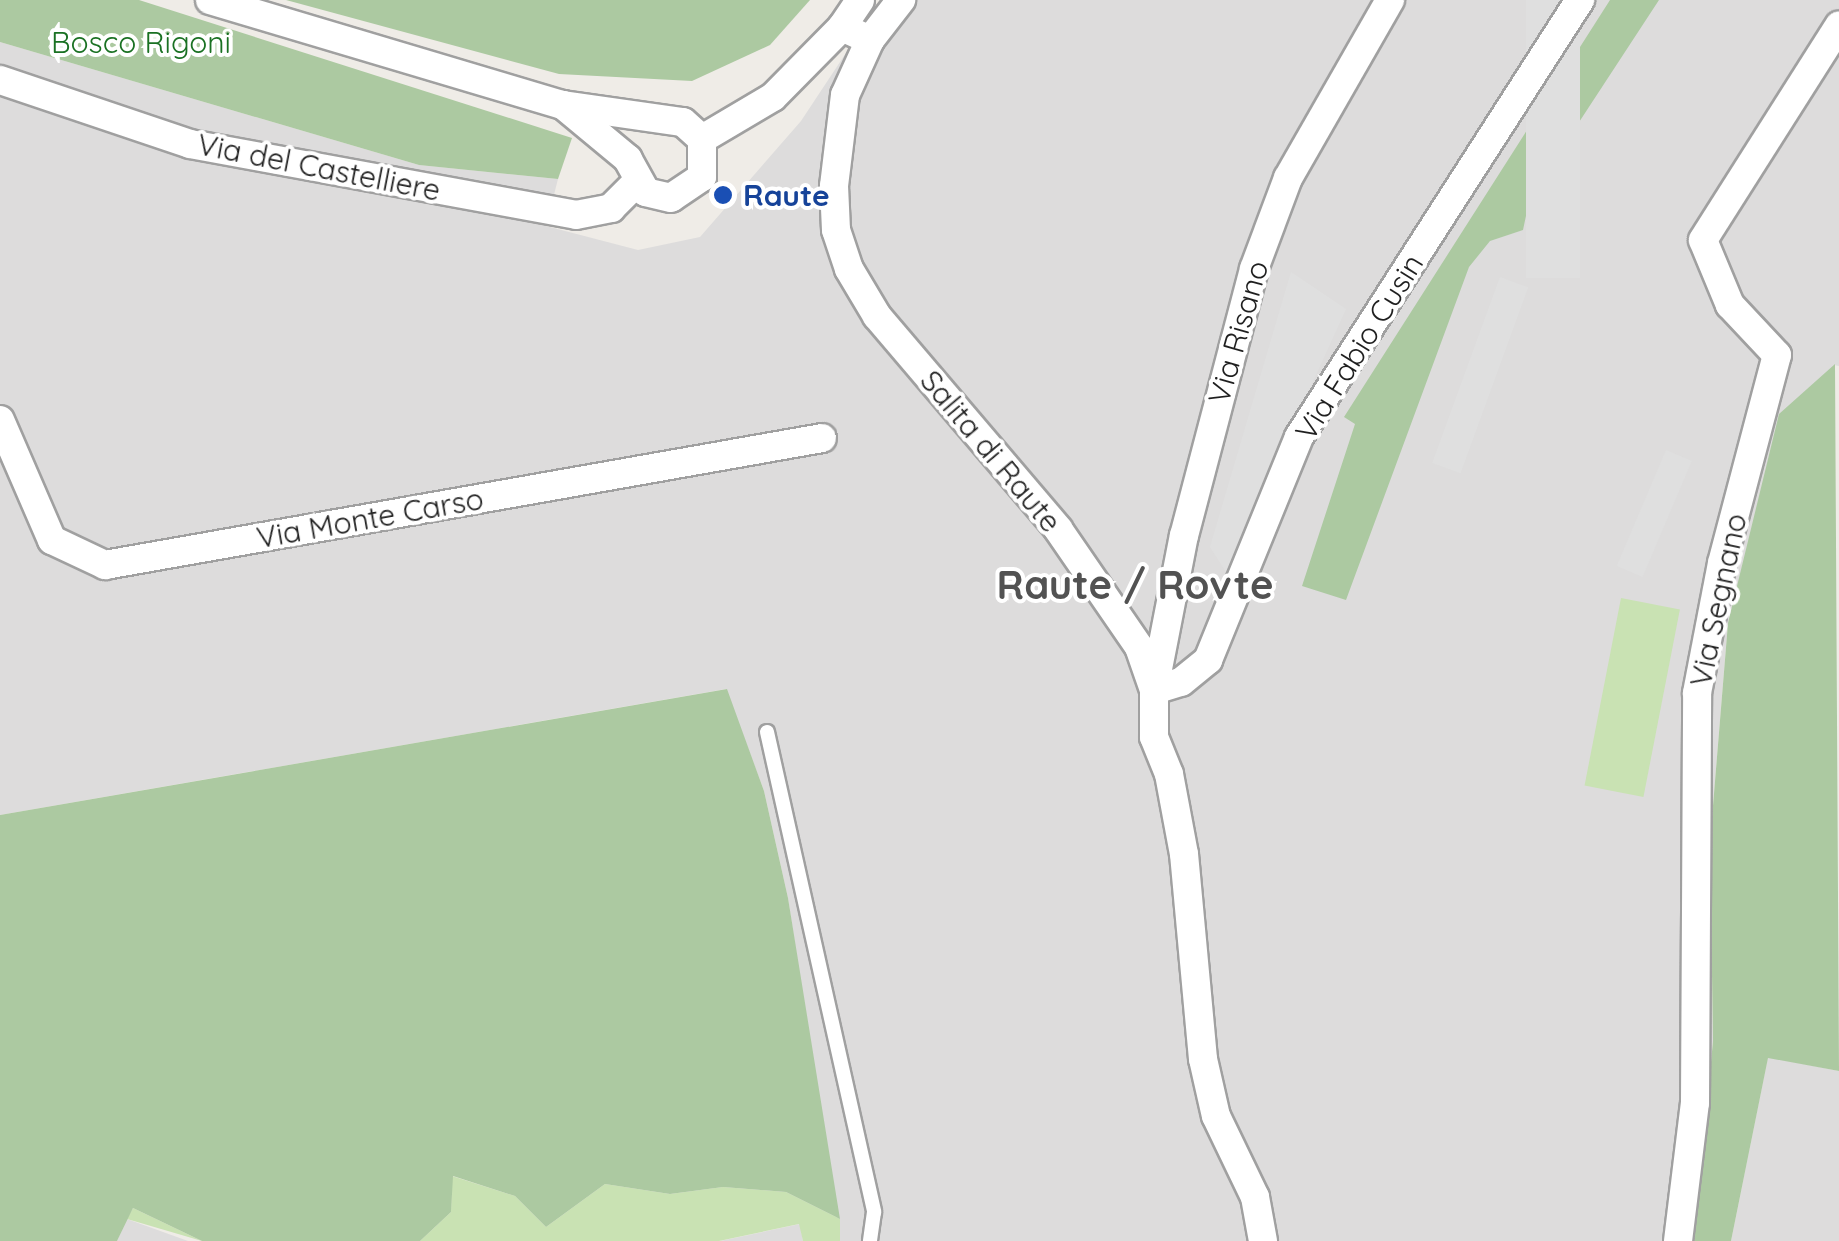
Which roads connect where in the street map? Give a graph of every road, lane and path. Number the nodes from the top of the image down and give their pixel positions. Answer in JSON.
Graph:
{"nodes":[{"id":1,"x":210,"y":0,"type":"edge"},
{"id":2,"x":860,"y":0,"type":"edge"},
{"id":3,"x":902,"y":0,"type":"edge"},
{"id":4,"x":1390,"y":0,"type":"edge"},
{"id":5,"x":1580,"y":0,"type":"edge"},
{"id":6,"x":1839,"y":26,"type":"edge"},
{"id":7,"x":842,"y":28,"type":"junction"},
{"id":8,"x":870,"y":40,"type":"junction"},
{"id":9,"x":0,"y":80,"type":"edge"},
{"id":10,"x":563,"y":105,"type":"junction"},
{"id":11,"x":670,"y":118,"type":"junction"},
{"id":12,"x":702,"y":139,"type":"junction"},
{"id":13,"x":632,"y":171,"type":"junction"},
{"id":14,"x":0,"y":420,"type":"edge"},
{"id":15,"x":822,"y":438,"type":"dead end"},
{"id":16,"x":1154,"y":690,"type":"junction"},
{"id":17,"x":766,"y":732,"type":"dead end"},
{"id":18,"x":870,"y":1241,"type":"edge"},
{"id":19,"x":1263,"y":1241,"type":"edge"},
{"id":20,"x":1678,"y":1241,"type":"edge"}],
"edges":[{"from":1,"to":10,"type":"street"},
{"from":2,"to":7,"type":"street"},
{"from":3,"to":8,"type":"street","name":"Salita di Raute"},
{"from":4,"to":16,"type":"street","name":"Via Risano"},
{"from":5,"to":16,"type":"street","name":"Via Fabio Cusin"},
{"from":6,"to":20,"type":"street","name":"Via Segnano"},
{"from":7,"to":8,"type":"street"},
{"from":7,"to":12,"type":"street"},
{"from":8,"to":16,"type":"street","name":"Salita di Raute"},
{"from":9,"to":13,"type":"street","name":"Via del Castelliere"},
{"from":10,"to":11,"type":"street"},
{"from":10,"to":13,"type":"street"},
{"from":11,"to":12,"type":"street"},
{"from":11,"to":13,"type":"street","name":"Via del Castelliere"},
{"from":12,"to":13,"type":"street"},
{"from":14,"to":15,"type":"street","name":"Via Monte Carso"},
{"from":16,"to":19,"type":"street","name":"Salita di Raute"},
{"from":17,"to":18,"type":"lane"}]}
